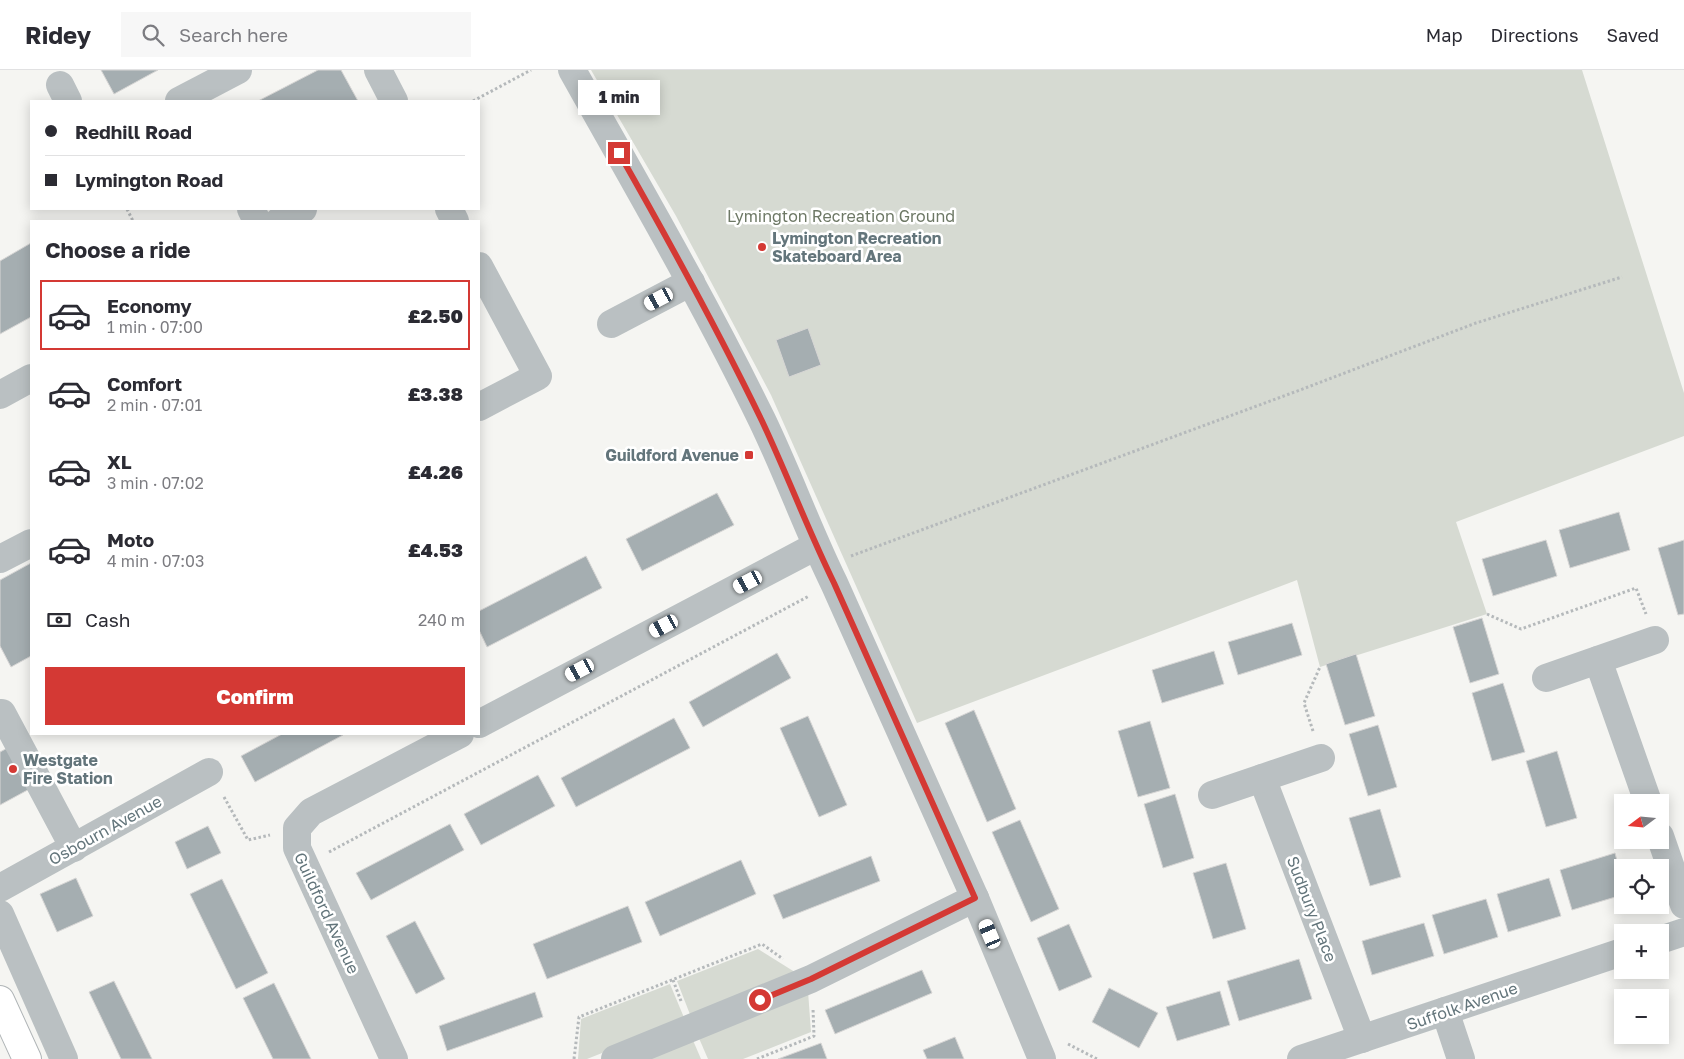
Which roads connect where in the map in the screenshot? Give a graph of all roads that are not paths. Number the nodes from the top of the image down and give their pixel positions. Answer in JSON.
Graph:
{"nodes":[{"id":1,"x":238,"y":70,"type":"edge"},
{"id":2,"x":378,"y":70,"type":"edge"},
{"id":3,"x":572,"y":70,"type":"edge"},
{"id":4,"x":180,"y":100,"type":"edge"},
{"id":5,"x":393,"y":100,"type":"edge"},
{"id":6,"x":301,"y":210,"type":"edge"},
{"id":7,"x":281,"y":220,"type":"edge"},
{"id":8,"x":480,"y":268,"type":"edge"},
{"id":9,"x":691,"y":282,"type":"junction"},
{"id":10,"x":611,"y":324,"type":"dead end"},
{"id":11,"x":30,"y":379,"type":"edge"},
{"id":12,"x":0,"y":396,"type":"edge"},
{"id":13,"x":480,"y":406,"type":"edge"},
{"id":14,"x":30,"y":544,"type":"edge"},
{"id":15,"x":0,"y":559,"type":"edge"},
{"id":16,"x":825,"y":565,"type":"junction"},
{"id":17,"x":1655,"y":640,"type":"road end"},
{"id":18,"x":1598,"y":660,"type":"junction"},
{"id":19,"x":1546,"y":678,"type":"dead end"},
{"id":20,"x":0,"y":714,"type":"edge"},
{"id":21,"x":480,"y":724,"type":"edge"},
{"id":22,"x":458,"y":735,"type":"edge"},
{"id":23,"x":1321,"y":758,"type":"road end"},
{"id":24,"x":209,"y":772,"type":"road end"},
{"id":25,"x":1262,"y":778,"type":"junction"},
{"id":26,"x":1645,"y":794,"type":"edge"},
{"id":27,"x":1212,"y":795,"type":"dead end"},
{"id":28,"x":74,"y":848,"type":"junction"},
{"id":29,"x":1665,"y":849,"type":"edge"},
{"id":30,"x":0,"y":888,"type":"edge"},
{"id":31,"x":975,"y":898,"type":"junction"},
{"id":32,"x":1684,"y":905,"type":"edge"},
{"id":33,"x":0,"y":914,"type":"edge"},
{"id":34,"x":1684,"y":932,"type":"edge"},
{"id":35,"x":1669,"y":937,"type":"edge"},
{"id":36,"x":1614,"y":955,"type":"edge"},
{"id":37,"x":0,"y":1000,"type":"edge"},
{"id":38,"x":1445,"y":1011,"type":"junction"},
{"id":39,"x":1362,"y":1040,"type":"junction"},
{"id":40,"x":27,"y":1059,"type":"edge"},
{"id":41,"x":64,"y":1059,"type":"edge"},
{"id":42,"x":394,"y":1059,"type":"edge"},
{"id":43,"x":614,"y":1059,"type":"edge"},
{"id":44,"x":1042,"y":1059,"type":"edge"},
{"id":45,"x":1301,"y":1059,"type":"edge"},
{"id":46,"x":1461,"y":1059,"type":"edge"}],
"edges":[{"from":1,"to":4,"type":"street"},
{"from":2,"to":5,"type":"street"},
{"from":3,"to":9,"type":"street"},
{"from":6,"to":7,"type":"street"},
{"from":8,"to":13,"type":"street"},
{"from":9,"to":10,"type":"street"},
{"from":9,"to":16,"type":"street"},
{"from":11,"to":12,"type":"street"},
{"from":14,"to":15,"type":"street"},
{"from":16,"to":21,"type":"street"},
{"from":16,"to":31,"type":"street"},
{"from":17,"to":18,"type":"street"},
{"from":18,"to":19,"type":"street"},
{"from":18,"to":26,"type":"street"},
{"from":20,"to":28,"type":"street"},
{"from":22,"to":42,"type":"street","name":"Guildford Avenue"},
{"from":23,"to":25,"type":"street"},
{"from":24,"to":28,"type":"street","name":"Osbourn Avenue"},
{"from":25,"to":27,"type":"street"},
{"from":25,"to":39,"type":"street","name":"Sudbury Place"},
{"from":28,"to":30,"type":"street","name":"Osbourn Avenue"},
{"from":29,"to":32,"type":"street"},
{"from":31,"to":43,"type":"street"},
{"from":31,"to":44,"type":"street"},
{"from":33,"to":41,"type":"street"},
{"from":34,"to":35,"type":"street"},
{"from":36,"to":38,"type":"street","name":"Suffolk Avenue"},
{"from":37,"to":40,"type":"highway"},
{"from":38,"to":39,"type":"street","name":"Suffolk Avenue"},
{"from":38,"to":46,"type":"street"},
{"from":39,"to":45,"type":"street","name":"Suffolk Avenue"}]}
